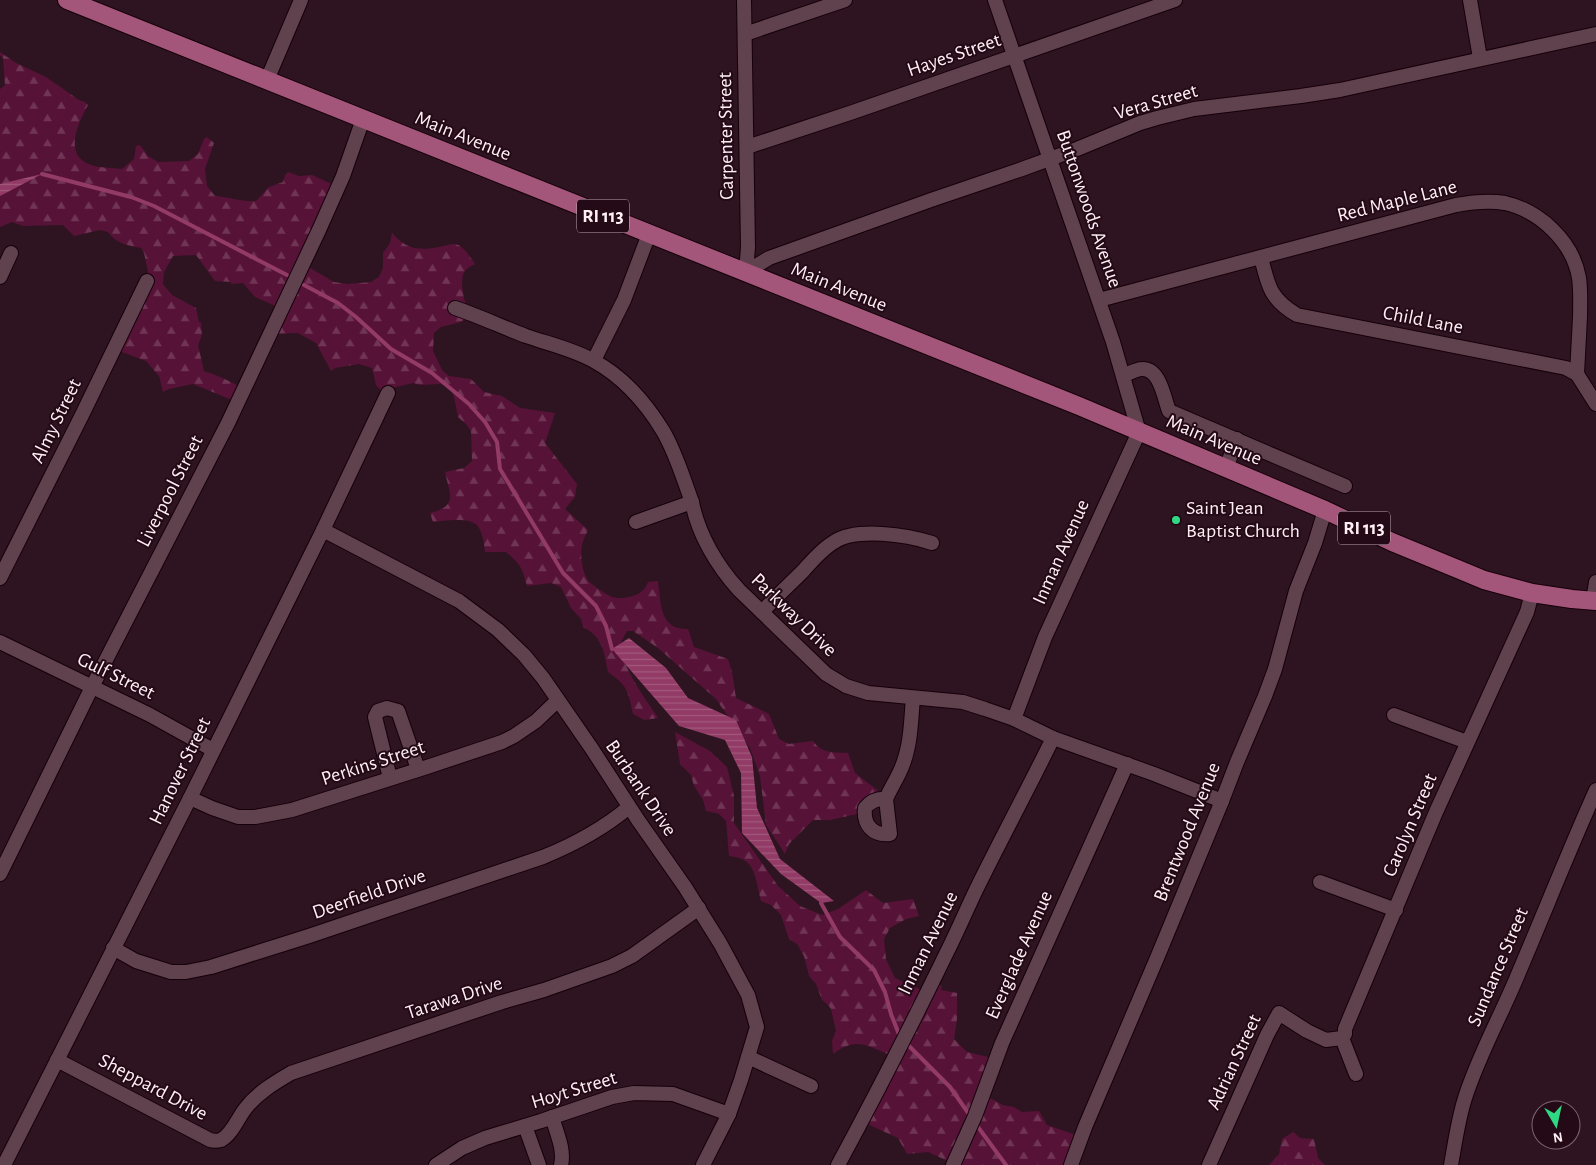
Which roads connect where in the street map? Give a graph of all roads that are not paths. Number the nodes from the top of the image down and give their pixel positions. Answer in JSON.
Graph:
{"nodes":[{"id":1,"x":68,"y":0,"type":"edge"},
{"id":2,"x":300,"y":0,"type":"edge"},
{"id":3,"x":744,"y":0,"type":"edge"},
{"id":4,"x":846,"y":0,"type":"edge"},
{"id":5,"x":996,"y":0,"type":"edge"},
{"id":6,"x":1175,"y":0,"type":"edge"},
{"id":7,"x":1470,"y":0,"type":"edge"},
{"id":8,"x":745,"y":34,"type":"junction"},
{"id":9,"x":1596,"y":34,"type":"edge"},
{"id":10,"x":1014,"y":55,"type":"junction"},
{"id":11,"x":1480,"y":58,"type":"junction"},
{"id":12,"x":267,"y":80,"type":"junction"},
{"id":13,"x":363,"y":119,"type":"junction"},
{"id":14,"x":747,"y":147,"type":"junction"},
{"id":15,"x":1051,"y":159,"type":"junction"},
{"id":16,"x":649,"y":234,"type":"junction"},
{"id":17,"x":11,"y":253,"type":"dead end"},
{"id":18,"x":1261,"y":257,"type":"junction"},
{"id":19,"x":746,"y":272,"type":"junction"},
{"id":20,"x":0,"y":277,"type":"edge"},
{"id":21,"x":147,"y":281,"type":"dead end"},
{"id":22,"x":1099,"y":300,"type":"junction"},
{"id":23,"x":455,"y":308,"type":"dead end"},
{"id":24,"x":594,"y":360,"type":"junction"},
{"id":25,"x":1577,"y":374,"type":"junction"},
{"id":26,"x":1123,"y":376,"type":"junction"},
{"id":27,"x":388,"y":392,"type":"dead end"},
{"id":28,"x":1596,"y":404,"type":"edge"},
{"id":29,"x":1139,"y":432,"type":"junction"},
{"id":30,"x":1236,"y":439,"type":"junction"},
{"id":31,"x":1226,"y":468,"type":"junction"},
{"id":32,"x":1346,"y":486,"type":"dead end"},
{"id":33,"x":692,"y":502,"type":"junction"},
{"id":34,"x":1325,"y":510,"type":"junction"},
{"id":35,"x":636,"y":522,"type":"dead end"},
{"id":36,"x":322,"y":530,"type":"junction"},
{"id":37,"x":932,"y":543,"type":"dead end"},
{"id":38,"x":0,"y":578,"type":"edge"},
{"id":39,"x":1596,"y":582,"type":"edge"},
{"id":40,"x":1532,"y":592,"type":"junction"},
{"id":41,"x":1595,"y":601,"type":"edge"},
{"id":42,"x":762,"y":612,"type":"junction"},
{"id":43,"x":0,"y":642,"type":"edge"},
{"id":44,"x":92,"y":687,"type":"junction"},
{"id":45,"x":913,"y":698,"type":"junction"},
{"id":46,"x":558,"y":700,"type":"junction"},
{"id":47,"x":1394,"y":715,"type":"dead end"},
{"id":48,"x":1014,"y":719,"type":"junction"},
{"id":49,"x":1053,"y":738,"type":"junction"},
{"id":50,"x":1467,"y":742,"type":"junction"},
{"id":51,"x":213,"y":750,"type":"junction"},
{"id":52,"x":1127,"y":764,"type":"junction"},
{"id":53,"x":418,"y":769,"type":"junction"},
{"id":54,"x":390,"y":778,"type":"junction"},
{"id":55,"x":1596,"y":790,"type":"edge"},
{"id":56,"x":190,"y":798,"type":"junction"},
{"id":57,"x":886,"y":800,"type":"dead end"},
{"id":58,"x":1222,"y":801,"type":"junction"},
{"id":59,"x":629,"y":807,"type":"junction"},
{"id":60,"x":0,"y":874,"type":"edge"},
{"id":61,"x":1320,"y":882,"type":"dead end"},
{"id":62,"x":699,"y":908,"type":"junction"},
{"id":63,"x":1396,"y":910,"type":"junction"},
{"id":64,"x":113,"y":948,"type":"junction"},
{"id":65,"x":1342,"y":1038,"type":"junction"},
{"id":66,"x":748,"y":1057,"type":"junction"},
{"id":67,"x":57,"y":1060,"type":"junction"},
{"id":68,"x":1356,"y":1074,"type":"dead end"},
{"id":69,"x":811,"y":1086,"type":"dead end"},
{"id":70,"x":729,"y":1114,"type":"junction"},
{"id":71,"x":552,"y":1117,"type":"junction"},
{"id":72,"x":525,"y":1126,"type":"junction"},
{"id":73,"x":230,"y":1132,"type":"joint"},
{"id":74,"x":4,"y":1165,"type":"edge"},
{"id":75,"x":436,"y":1165,"type":"edge"},
{"id":76,"x":539,"y":1165,"type":"edge"},
{"id":77,"x":561,"y":1165,"type":"edge"},
{"id":78,"x":703,"y":1165,"type":"edge"},
{"id":79,"x":838,"y":1165,"type":"edge"},
{"id":80,"x":953,"y":1165,"type":"edge"},
{"id":81,"x":1071,"y":1165,"type":"edge"},
{"id":82,"x":1209,"y":1165,"type":"edge"},
{"id":83,"x":1451,"y":1165,"type":"edge"}],
"edges":[{"from":1,"to":12,"type":"main road","name":"Main Avenue","number":"RI 113"},
{"from":2,"to":12,"type":"street"},
{"from":3,"to":8,"type":"street","name":"Carpenter Street"},
{"from":4,"to":8,"type":"street"},
{"from":5,"to":10,"type":"street","name":"Buttonwoods Avenue"},
{"from":6,"to":10,"type":"street","name":"Hayes Street"},
{"from":7,"to":11,"type":"street"},
{"from":8,"to":14,"type":"street","name":"Carpenter Street"},
{"from":9,"to":11,"type":"street","name":"Vera Street"},
{"from":10,"to":14,"type":"street","name":"Hayes Street"},
{"from":10,"to":15,"type":"street","name":"Buttonwoods Avenue"},
{"from":11,"to":15,"type":"street","name":"Vera Street"},
{"from":12,"to":13,"type":"main road","name":"Main Avenue","number":"RI 113"},
{"from":13,"to":16,"type":"main road","name":"Main Avenue","number":"RI 113"},
{"from":13,"to":44,"type":"street","name":"Liverpool Street"},
{"from":14,"to":19,"type":"street","name":"Carpenter Street"},
{"from":15,"to":19,"type":"street","name":"Vera Street"},
{"from":15,"to":22,"type":"street","name":"Buttonwoods Avenue"},
{"from":16,"to":19,"type":"main road","name":"Main Avenue","number":"RI 113"},
{"from":16,"to":24,"type":"street"},
{"from":17,"to":20,"type":"street"},
{"from":18,"to":22,"type":"street","name":"Red Maple Lane"},
{"from":18,"to":25,"type":"street","name":"Child Lane"},
{"from":18,"to":25,"type":"street","name":"Red Maple Lane"},
{"from":19,"to":29,"type":"main road","name":"Main Avenue","number":"RI 113"},
{"from":21,"to":38,"type":"street","name":"Almy Street"},
{"from":22,"to":26,"type":"street","name":"Buttonwoods Avenue"},
{"from":23,"to":24,"type":"street","name":"Parkway Drive"},
{"from":24,"to":33,"type":"street","name":"Parkway Drive"},
{"from":25,"to":28,"type":"street"},
{"from":26,"to":29,"type":"street","name":"Buttonwoods Avenue"},
{"from":26,"to":30,"type":"street"},
{"from":27,"to":36,"type":"street","name":"Hanover Street"},
{"from":29,"to":31,"type":"main road","name":"Main Avenue","number":"RI 113"},
{"from":29,"to":48,"type":"street","name":"Inman Avenue"},
{"from":30,"to":31,"type":"street"},
{"from":30,"to":32,"type":"street"},
{"from":31,"to":34,"type":"main road","name":"Main Avenue","number":"RI 113"},
{"from":33,"to":35,"type":"street"},
{"from":33,"to":42,"type":"street","name":"Parkway Drive"},
{"from":34,"to":40,"type":"main road","name":"Main Avenue","number":"RI 113"},
{"from":34,"to":58,"type":"street","name":"Brentwood Avenue"},
{"from":36,"to":46,"type":"street","name":"Burbank Drive"},
{"from":36,"to":51,"type":"street","name":"Hanover Street"},
{"from":37,"to":42,"type":"street"},
{"from":39,"to":41,"type":"street"},
{"from":40,"to":41,"type":"main road","name":"Main Avenue","number":"RI 113"},
{"from":40,"to":50,"type":"street","name":"Carolyn Street"},
{"from":42,"to":45,"type":"street","name":"Parkway Drive"},
{"from":43,"to":44,"type":"street","name":"Gulf Street"},
{"from":44,"to":51,"type":"street","name":"Gulf Street"},
{"from":44,"to":60,"type":"street","name":"Liverpool Street"},
{"from":45,"to":48,"type":"street","name":"Parkway Drive"},
{"from":45,"to":57,"type":"street"},
{"from":46,"to":53,"type":"street","name":"Perkins Street"},
{"from":46,"to":59,"type":"street","name":"Burbank Drive"},
{"from":47,"to":50,"type":"street"},
{"from":48,"to":49,"type":"street","name":"Parkway Drive"},
{"from":49,"to":52,"type":"street","name":"Parkway Drive"},
{"from":49,"to":79,"type":"street","name":"Inman Avenue"},
{"from":50,"to":63,"type":"street","name":"Carolyn Street"},
{"from":51,"to":56,"type":"street","name":"Hanover Street"},
{"from":52,"to":58,"type":"street","name":"Parkway Drive"},
{"from":52,"to":80,"type":"street","name":"Everglade Avenue"},
{"from":53,"to":54,"type":"street","name":"Perkins Street"},
{"from":53,"to":54,"type":"street"},
{"from":54,"to":56,"type":"street","name":"Perkins Street"},
{"from":55,"to":83,"type":"street","name":"Sundance Street"},
{"from":56,"to":64,"type":"street","name":"Hanover Street"},
{"from":58,"to":81,"type":"street","name":"Brentwood Avenue"},
{"from":59,"to":62,"type":"street","name":"Burbank Drive"},
{"from":59,"to":64,"type":"street","name":"Deerfield Drive"},
{"from":61,"to":63,"type":"street"},
{"from":62,"to":66,"type":"street","name":"Burbank Drive"},
{"from":62,"to":73,"type":"street","name":"Tarawa Drive"},
{"from":63,"to":65,"type":"street","name":"Carolyn Street"},
{"from":64,"to":67,"type":"street","name":"Hanover Street"},
{"from":65,"to":68,"type":"street"},
{"from":65,"to":82,"type":"street","name":"Adrian Street"},
{"from":66,"to":69,"type":"street"},
{"from":66,"to":70,"type":"street","name":"Burbank Drive"},
{"from":67,"to":73,"type":"street","name":"Sheppard Drive"},
{"from":67,"to":74,"type":"street","name":"Hanover Street"},
{"from":70,"to":71,"type":"street","name":"Hoyt Street"},
{"from":70,"to":78,"type":"street","name":"Burbank Drive"},
{"from":71,"to":72,"type":"street","name":"Hoyt Street"},
{"from":71,"to":77,"type":"street"},
{"from":72,"to":75,"type":"street","name":"Hoyt Street"},
{"from":72,"to":76,"type":"street"}]}
